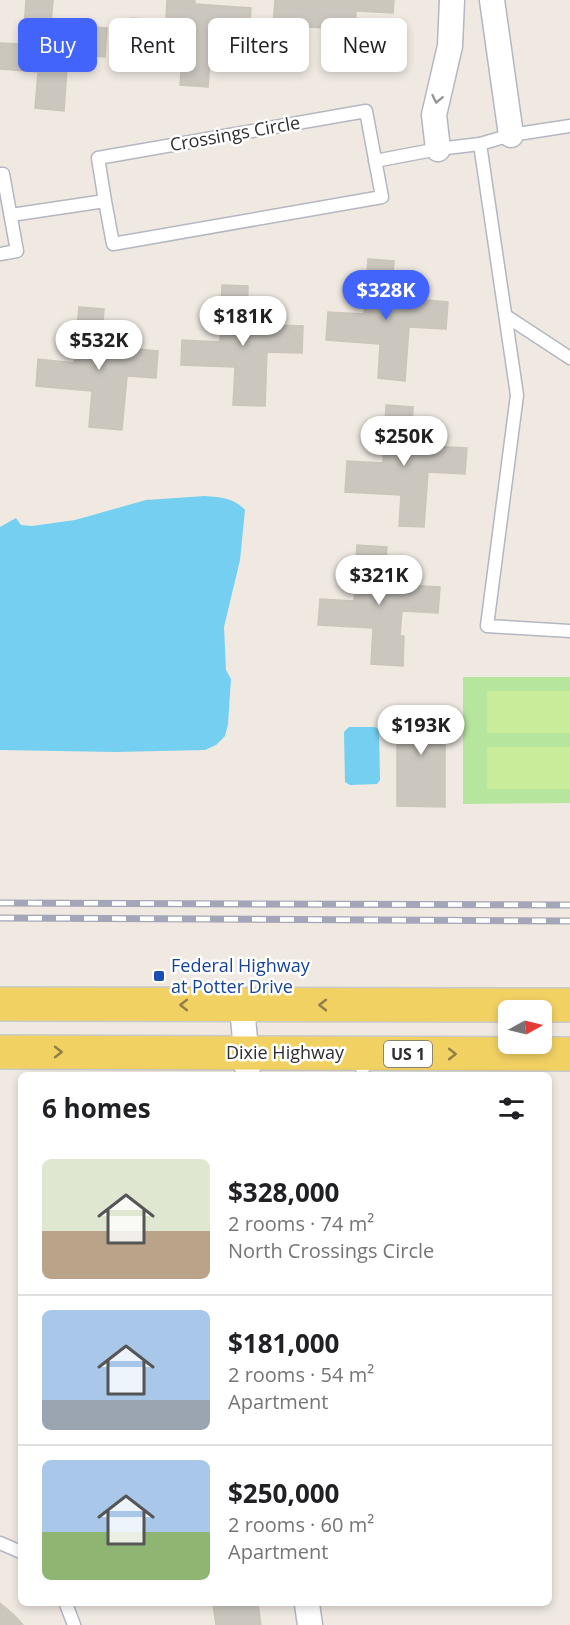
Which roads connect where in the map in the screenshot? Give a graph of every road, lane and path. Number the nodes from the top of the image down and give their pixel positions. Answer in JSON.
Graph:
{"nodes":[{"id":1,"x":452,"y":0,"type":"edge"},
{"id":2,"x":492,"y":0,"type":"edge"},
{"id":3,"x":570,"y":126,"type":"edge"},
{"id":4,"x":511,"y":135,"type":"junction"},
{"id":5,"x":480,"y":144,"type":"junction"},
{"id":6,"x":438,"y":149,"type":"junction"},
{"id":7,"x":375,"y":160,"type":"junction"},
{"id":8,"x":0,"y":174,"type":"edge"},
{"id":9,"x":105,"y":201,"type":"junction"},
{"id":10,"x":11,"y":215,"type":"junction"},
{"id":11,"x":0,"y":254,"type":"edge"},
{"id":12,"x":506,"y":316,"type":"junction"},
{"id":13,"x":570,"y":358,"type":"edge"},
{"id":14,"x":570,"y":631,"type":"edge"},
{"id":15,"x":0,"y":1004,"type":"edge"},
{"id":16,"x":242,"y":1005,"type":"junction"},
{"id":17,"x":570,"y":1005,"type":"edge"},
{"id":18,"x":0,"y":1052,"type":"edge"},
{"id":19,"x":570,"y":1054,"type":"edge"},
{"id":20,"x":247,"y":1064,"type":"edge"},
{"id":21,"x":362,"y":1064,"type":"edge"},
{"id":22,"x":0,"y":1543,"type":"edge"},
{"id":23,"x":18,"y":1551,"type":"edge"},
{"id":24,"x":67,"y":1606,"type":"edge"},
{"id":25,"x":307,"y":1606,"type":"edge"},
{"id":26,"x":74,"y":1625,"type":"edge"},
{"id":27,"x":309,"y":1625,"type":"edge"}],
"edges":[{"from":1,"to":6,"type":"street","one_way":true},
{"from":2,"to":4,"type":"street"},
{"from":3,"to":4,"type":"lane"},
{"from":4,"to":5,"type":"lane"},
{"from":5,"to":6,"type":"lane"},
{"from":5,"to":12,"type":"lane"},
{"from":6,"to":7,"type":"lane"},
{"from":7,"to":9,"type":"lane","name":"Crossings Circle"},
{"from":7,"to":9,"type":"lane","name":"Crossings Circle"},
{"from":8,"to":10,"type":"lane"},
{"from":9,"to":10,"type":"lane"},
{"from":10,"to":11,"type":"lane"},
{"from":12,"to":13,"type":"lane"},
{"from":12,"to":14,"type":"lane"},
{"from":16,"to":15,"type":"main road","one_way":true},
{"from":17,"to":16,"type":"main road","one_way":true},
{"from":16,"to":20,"type":"street"},
{"from":18,"to":20,"type":"main road","name":"Dixie Highway","number":"US 1","one_way":true},
{"from":21,"to":19,"type":"main road","name":"Dixie Highway","number":"US 1","one_way":true},
{"from":20,"to":21,"type":"main road","name":"Dixie Highway","number":"US 1"},
{"from":22,"to":23,"type":"lane"},
{"from":24,"to":26,"type":"lane"},
{"from":25,"to":27,"type":"street"}]}
